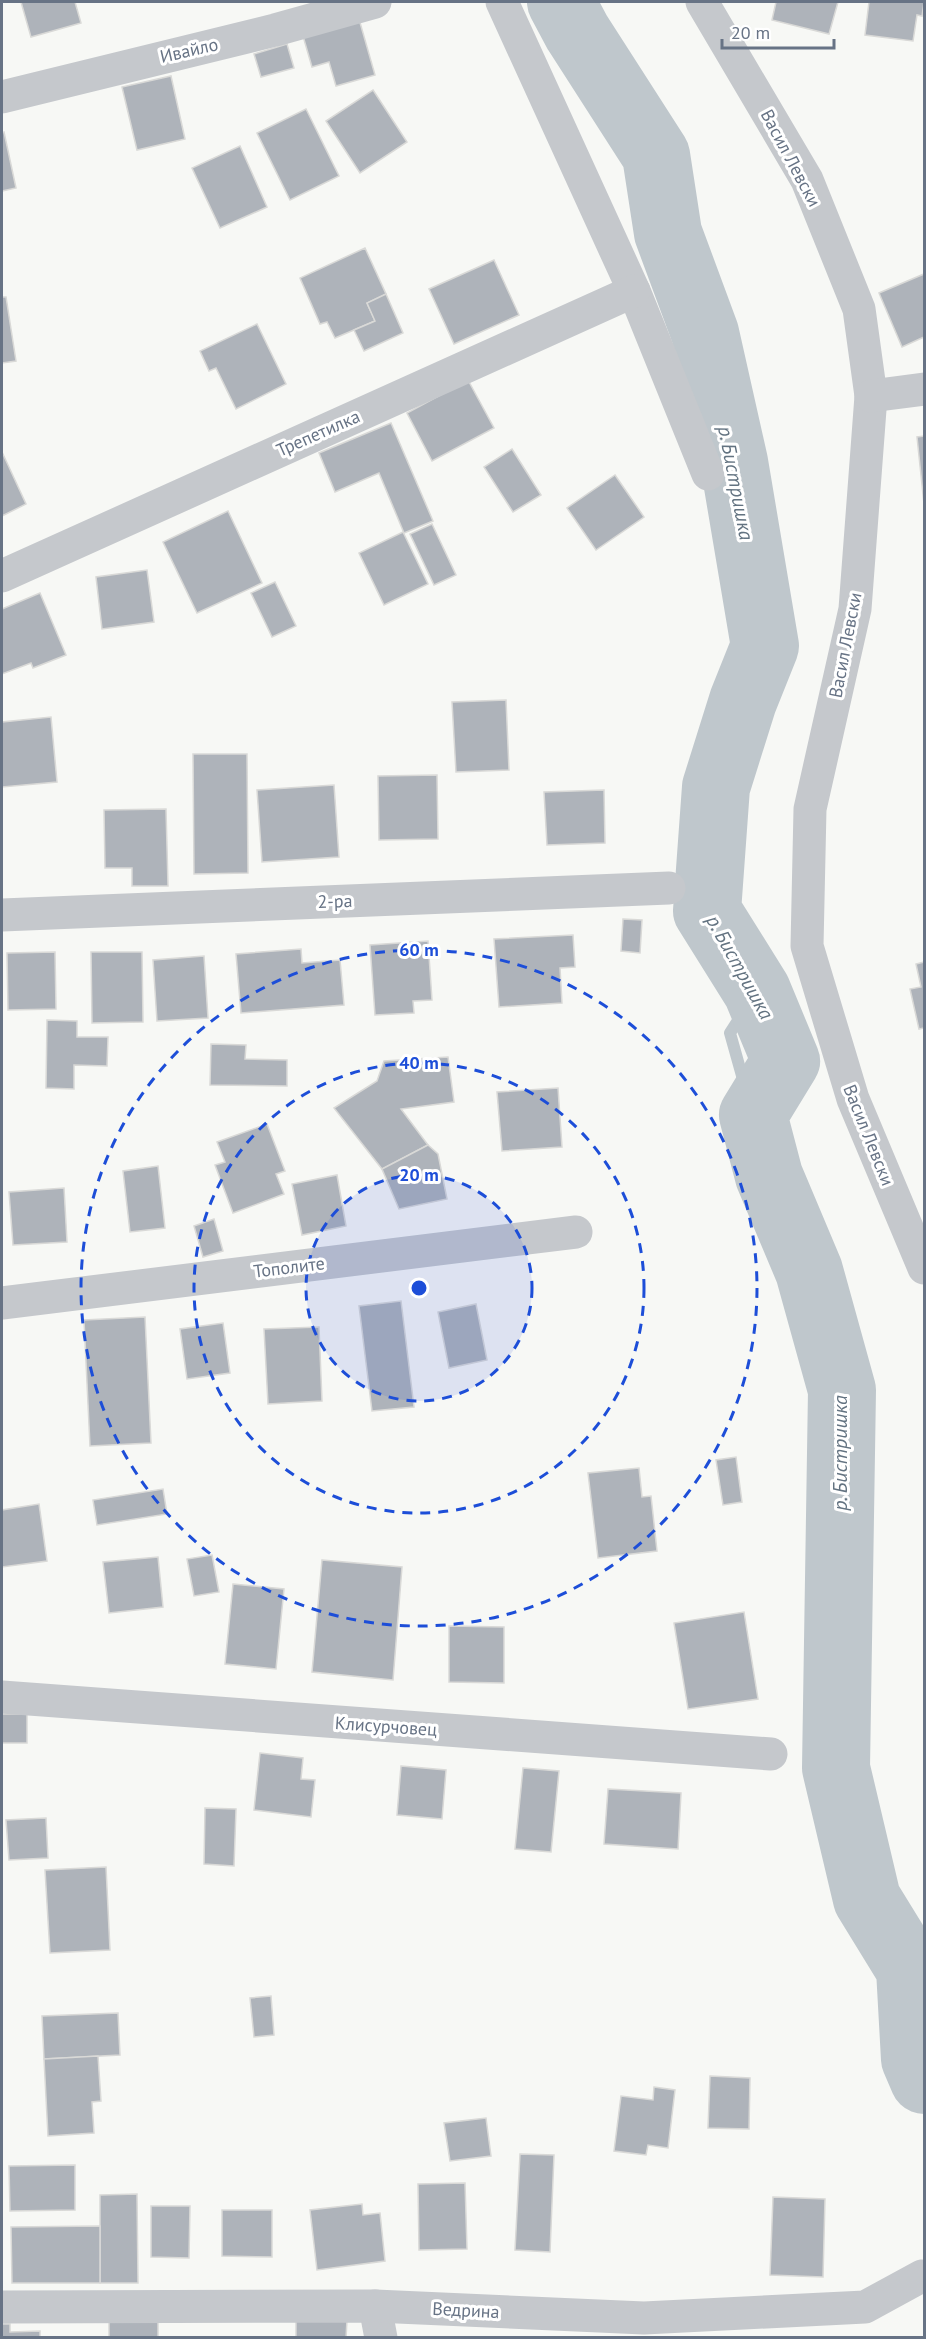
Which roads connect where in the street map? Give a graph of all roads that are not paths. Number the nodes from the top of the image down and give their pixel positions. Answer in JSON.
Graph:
{"nodes":[{"id":1,"x":375,"y":2,"type":"edge"},
{"id":2,"x":502,"y":2,"type":"edge"},
{"id":3,"x":702,"y":2,"type":"edge"},
{"id":4,"x":2,"y":97,"type":"edge"},
{"id":5,"x":634,"y":291,"type":"junction"},
{"id":6,"x":924,"y":389,"type":"edge"},
{"id":7,"x":871,"y":396,"type":"junction"},
{"id":8,"x":708,"y":474,"type":"dead end"},
{"id":9,"x":2,"y":576,"type":"edge"},
{"id":10,"x":669,"y":888,"type":"dead end"},
{"id":11,"x":2,"y":915,"type":"edge"},
{"id":12,"x":576,"y":1232,"type":"dead end"},
{"id":13,"x":924,"y":1268,"type":"edge"},
{"id":14,"x":2,"y":1303,"type":"edge"},
{"id":15,"x":2,"y":1697,"type":"edge"},
{"id":16,"x":771,"y":1754,"type":"dead end"},
{"id":17,"x":922,"y":2276,"type":"dead end"},
{"id":18,"x":375,"y":2306,"type":"junction"},
{"id":19,"x":2,"y":2307,"type":"edge"},
{"id":20,"x":381,"y":2337,"type":"edge"}],
"edges":[{"from":1,"to":4,"type":"street","name":"Ивайло"},
{"from":2,"to":5,"type":"street"},
{"from":3,"to":7,"type":"street","name":"Васил Левски"},
{"from":5,"to":8,"type":"street"},
{"from":5,"to":9,"type":"street","name":"Трепетилка"},
{"from":6,"to":7,"type":"street"},
{"from":7,"to":13,"type":"street","name":"Васил Левски"},
{"from":10,"to":11,"type":"street","name":"2-ра"},
{"from":12,"to":14,"type":"street","name":"Тополите"},
{"from":15,"to":16,"type":"street","name":"Клисурчовец"},
{"from":17,"to":18,"type":"street","name":"Ведрина"},
{"from":18,"to":19,"type":"street","name":"Ведрина"},
{"from":18,"to":20,"type":"street"}]}
